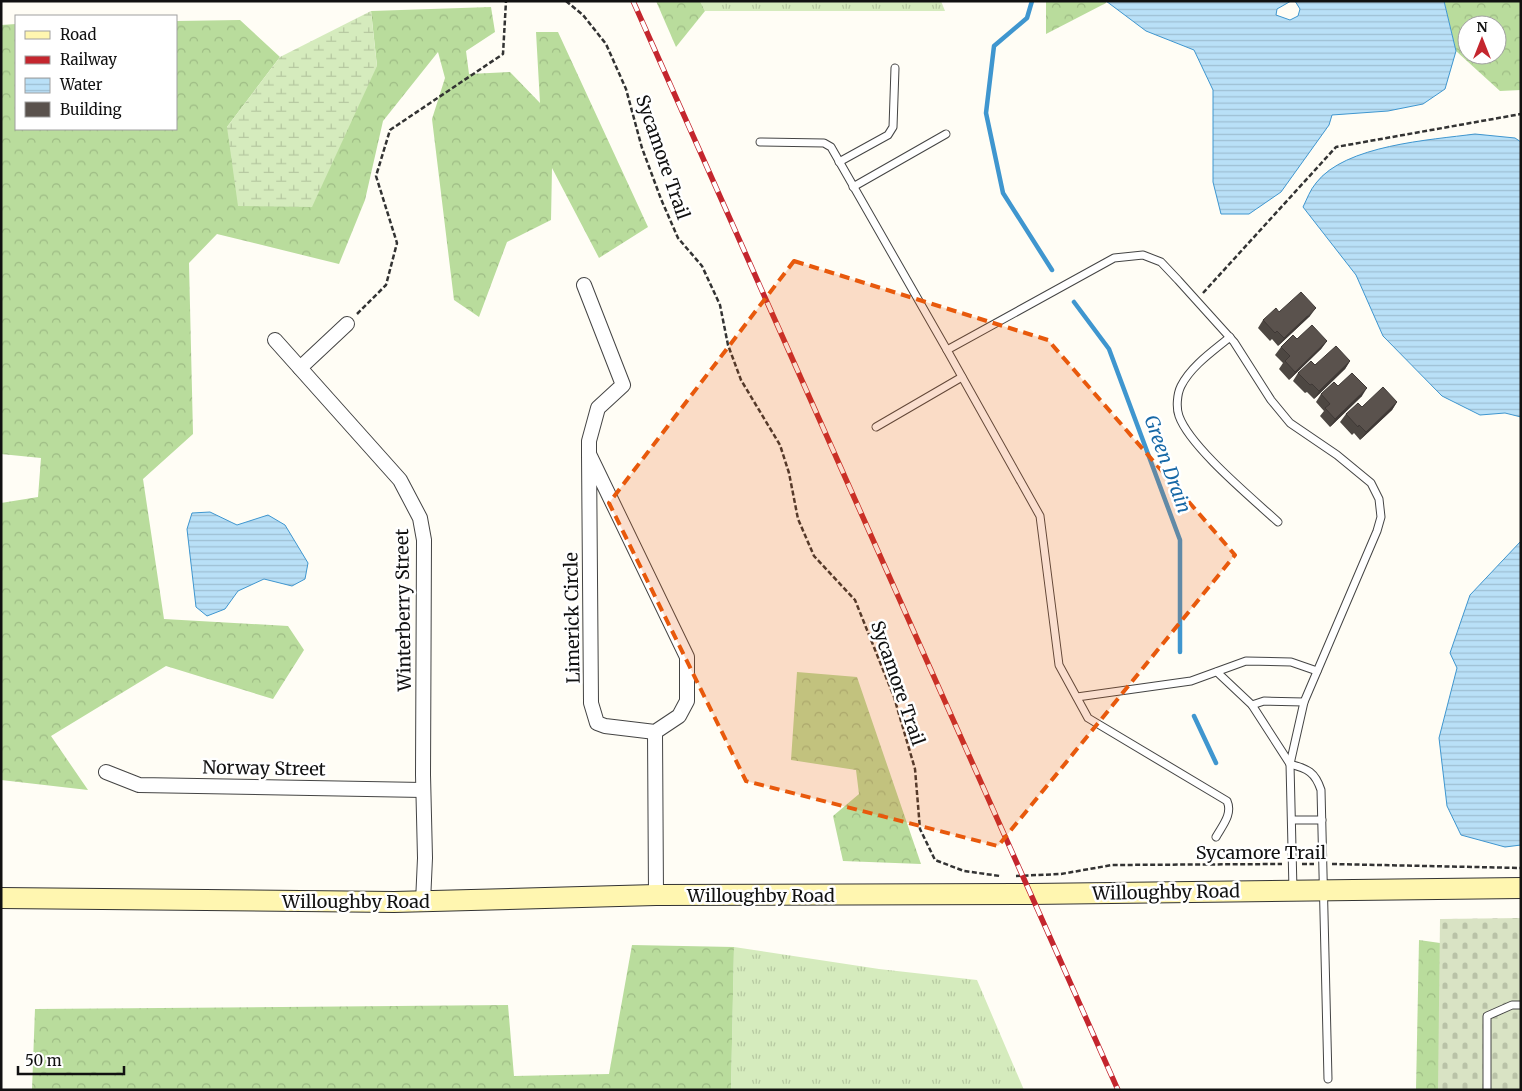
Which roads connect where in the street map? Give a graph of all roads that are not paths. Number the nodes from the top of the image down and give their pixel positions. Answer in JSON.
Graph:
{"nodes":[{"id":1,"x":895,"y":68,"type":"dead end"},
{"id":2,"x":946,"y":134,"type":"dead end"},
{"id":3,"x":760,"y":142,"type":"dead end"},
{"id":4,"x":839,"y":162,"type":"junction"},
{"id":5,"x":853,"y":187,"type":"junction"},
{"id":6,"x":584,"y":285,"type":"dead end"},
{"id":7,"x":347,"y":324,"type":"road end"},
{"id":8,"x":1230,"y":337,"type":"junction"},
{"id":9,"x":276,"y":340,"type":"dead end"},
{"id":10,"x":947,"y":350,"type":"junction"},
{"id":11,"x":300,"y":368,"type":"junction"},
{"id":12,"x":962,"y":377,"type":"junction"},
{"id":13,"x":876,"y":427,"type":"dead end"},
{"id":14,"x":589,"y":454,"type":"junction"},
{"id":15,"x":1278,"y":522,"type":"dead end"},
{"id":16,"x":1318,"y":671,"type":"junction"},
{"id":17,"x":1217,"y":672,"type":"junction"},
{"id":18,"x":1077,"y":697,"type":"junction"},
{"id":19,"x":1304,"y":702,"type":"junction"},
{"id":20,"x":1252,"y":705,"type":"junction"},
{"id":21,"x":654,"y":732,"type":"junction"},
{"id":22,"x":1290,"y":764,"type":"junction"},
{"id":23,"x":106,"y":772,"type":"dead end"},
{"id":24,"x":423,"y":790,"type":"junction"},
{"id":25,"x":1292,"y":820,"type":"junction"},
{"id":26,"x":1322,"y":820,"type":"junction"},
{"id":27,"x":1216,"y":838,"type":"dead end"},
{"id":28,"x":1521,"y":888,"type":"edge"},
{"id":29,"x":1293,"y":890,"type":"junction"},
{"id":30,"x":1325,"y":891,"type":"junction"},
{"id":31,"x":656,"y":895,"type":"junction"},
{"id":32,"x":1,"y":898,"type":"edge"},
{"id":33,"x":423,"y":902,"type":"junction"},
{"id":34,"x":1521,"y":1005,"type":"edge"},
{"id":35,"x":1328,"y":1079,"type":"dead end"},
{"id":36,"x":1487,"y":1090,"type":"edge"}],
"edges":[{"from":1,"to":4,"type":"lane"},
{"from":2,"to":5,"type":"lane"},
{"from":3,"to":4,"type":"lane"},
{"from":4,"to":5,"type":"lane"},
{"from":5,"to":10,"type":"lane"},
{"from":6,"to":14,"type":"street","name":"Limerick Circle"},
{"from":7,"to":11,"type":"street"},
{"from":8,"to":10,"type":"lane"},
{"from":8,"to":15,"type":"lane"},
{"from":8,"to":16,"type":"lane"},
{"from":9,"to":11,"type":"street","name":"Winterberry Street"},
{"from":10,"to":12,"type":"lane"},
{"from":11,"to":24,"type":"street","name":"Winterberry Street"},
{"from":12,"to":13,"type":"lane"},
{"from":12,"to":18,"type":"lane"},
{"from":14,"to":21,"type":"street"},
{"from":14,"to":21,"type":"street","name":"Limerick Circle"},
{"from":16,"to":17,"type":"lane"},
{"from":16,"to":19,"type":"lane"},
{"from":17,"to":18,"type":"lane"},
{"from":17,"to":20,"type":"lane"},
{"from":18,"to":27,"type":"lane"},
{"from":19,"to":20,"type":"lane"},
{"from":19,"to":22,"type":"lane"},
{"from":20,"to":22,"type":"lane"},
{"from":21,"to":31,"type":"street"},
{"from":22,"to":25,"type":"lane"},
{"from":22,"to":26,"type":"lane"},
{"from":23,"to":24,"type":"street","name":"Norway Street"},
{"from":24,"to":33,"type":"street","name":"Winterberry Street"},
{"from":25,"to":26,"type":"lane"},
{"from":25,"to":29,"type":"lane"},
{"from":26,"to":30,"type":"lane"},
{"from":28,"to":30,"type":"street","name":"Willoughby Road"},
{"from":29,"to":30,"type":"street","name":"Willoughby Road"},
{"from":29,"to":31,"type":"street","name":"Willoughby Road"},
{"from":30,"to":35,"type":"lane"},
{"from":31,"to":33,"type":"street","name":"Willoughby Road"},
{"from":32,"to":33,"type":"street","name":"Willoughby Road"},
{"from":34,"to":36,"type":"lane"}]}
